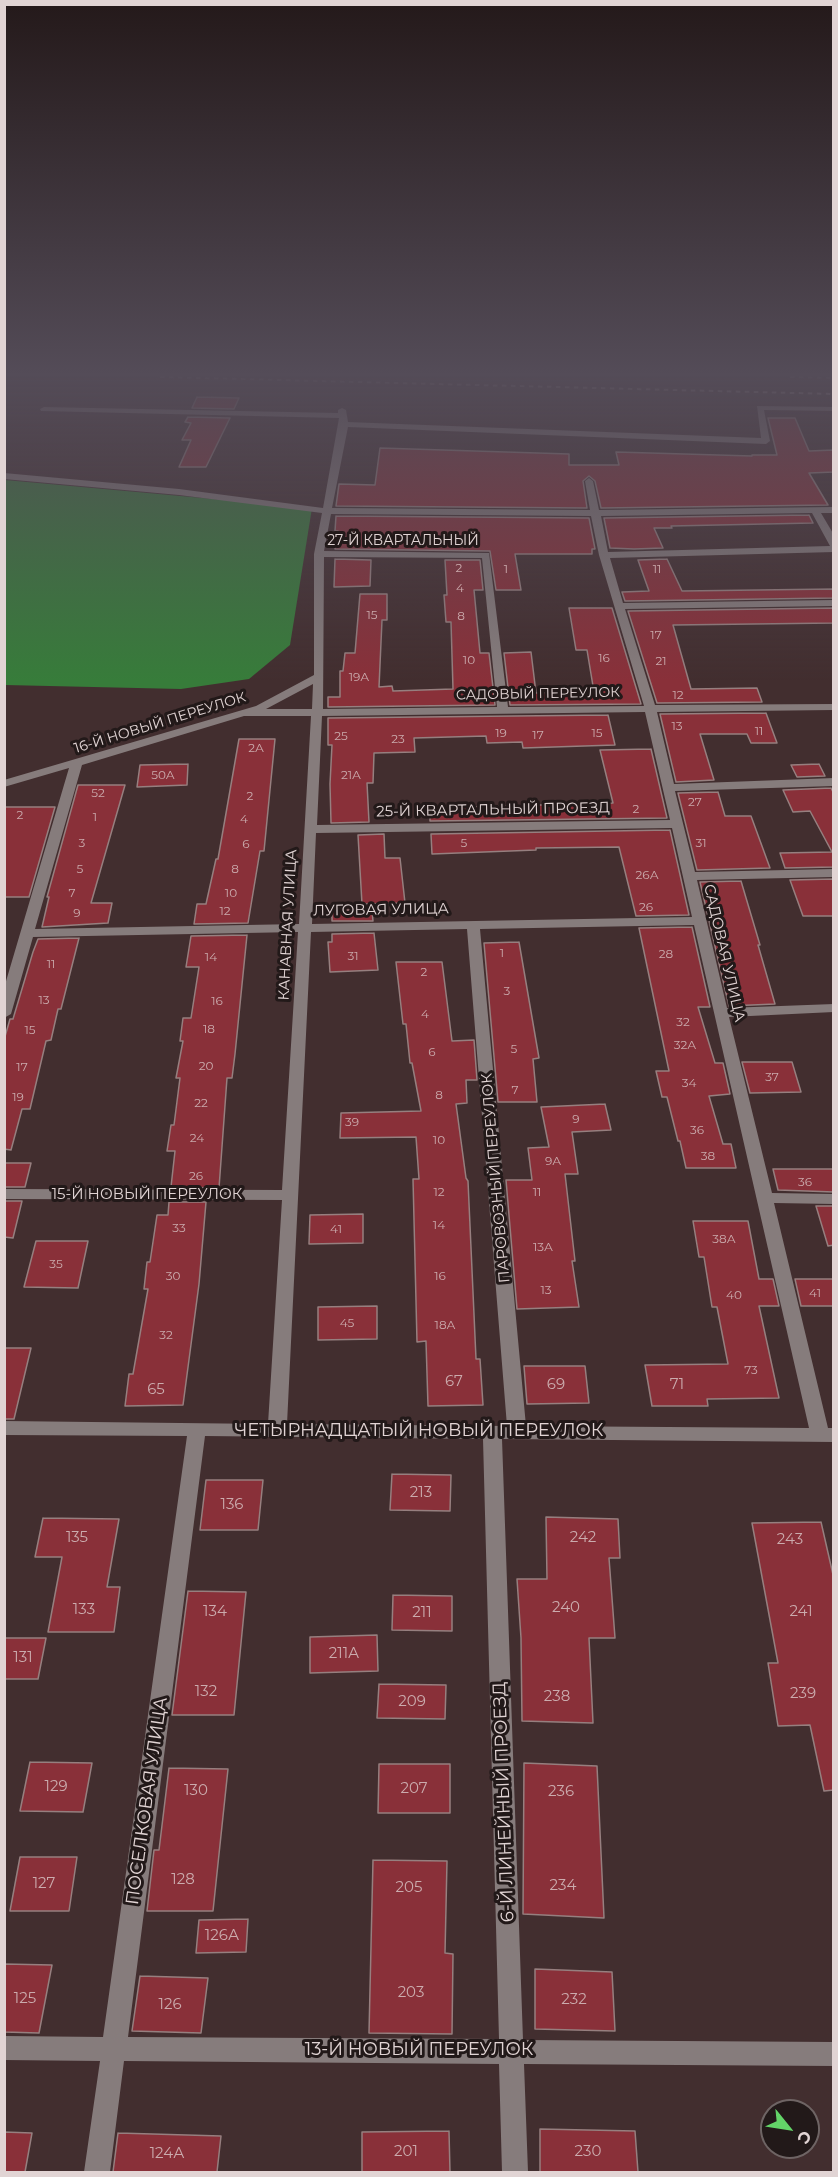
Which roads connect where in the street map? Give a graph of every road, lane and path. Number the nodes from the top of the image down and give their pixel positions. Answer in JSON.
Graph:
{"nodes":[{"id":1,"x":32,"y":479,"type":"edge"},
{"id":2,"x":333,"y":479,"type":"edge"},
{"id":3,"x":589,"y":481,"type":"dead end"},
{"id":4,"x":815,"y":510,"type":"junction"},
{"id":5,"x":834,"y":510,"type":"edge"},
{"id":6,"x":328,"y":511,"type":"junction"},
{"id":7,"x":596,"y":513,"type":"junction"},
{"id":8,"x":834,"y":547,"type":"edge"},
{"id":9,"x":319,"y":554,"type":"junction"},
{"id":10,"x":604,"y":555,"type":"junction"},
{"id":11,"x":834,"y":603,"type":"edge"},
{"id":12,"x":619,"y":606,"type":"junction"},
{"id":13,"x":319,"y":676,"type":"junction"},
{"id":14,"x":834,"y":707,"type":"edge"},
{"id":15,"x":650,"y":708,"type":"junction"},
{"id":16,"x":502,"y":710,"type":"junction"},
{"id":17,"x":317,"y":712,"type":"junction"},
{"id":18,"x":243,"y":713,"type":"junction"},
{"id":19,"x":76,"y":764,"type":"junction"},
{"id":20,"x":834,"y":782,"type":"edge"},
{"id":21,"x":4,"y":784,"type":"edge"},
{"id":22,"x":669,"y":788,"type":"junction"},
{"id":23,"x":677,"y":824,"type":"junction"},
{"id":24,"x":310,"y":829,"type":"junction"},
{"id":25,"x":834,"y":873,"type":"edge"},
{"id":26,"x":689,"y":876,"type":"junction"},
{"id":27,"x":700,"y":921,"type":"junction"},
{"id":28,"x":473,"y":925,"type":"junction"},
{"id":29,"x":305,"y":928,"type":"junction"},
{"id":30,"x":27,"y":933,"type":"junction"},
{"id":31,"x":834,"y":1008,"type":"edge"},
{"id":32,"x":721,"y":1013,"type":"junction"},
{"id":33,"x":4,"y":1014,"type":"edge"},
{"id":34,"x":4,"y":1194,"type":"edge"},
{"id":35,"x":290,"y":1195,"type":"junction"},
{"id":36,"x":764,"y":1198,"type":"junction"},
{"id":37,"x":834,"y":1199,"type":"edge"},
{"id":38,"x":4,"y":1428,"type":"edge"},
{"id":39,"x":197,"y":1429,"type":"junction"},
{"id":40,"x":277,"y":1430,"type":"junction"},
{"id":41,"x":492,"y":1432,"type":"junction"},
{"id":42,"x":517,"y":1432,"type":"junction"},
{"id":43,"x":827,"y":1435,"type":"edge"},
{"id":44,"x":4,"y":2048,"type":"edge"},
{"id":45,"x":113,"y":2048,"type":"junction"},
{"id":46,"x":512,"y":2051,"type":"junction"},
{"id":47,"x":834,"y":2054,"type":"edge"},
{"id":48,"x":97,"y":2172,"type":"edge"},
{"id":49,"x":516,"y":2172,"type":"edge"}],
"edges":[{"from":1,"to":6,"type":"street"},
{"from":2,"to":6,"type":"street","name":"КАНАВНАЯ УЛИЦА"},
{"from":3,"to":7,"type":"street","name":"САДОВАЯ УЛИЦА"},
{"from":4,"to":5,"type":"street"},
{"from":4,"to":7,"type":"street"},
{"from":4,"to":8,"type":"street"},
{"from":6,"to":7,"type":"street"},
{"from":6,"to":9,"type":"street","name":"КАНАВНАЯ УЛИЦА"},
{"from":7,"to":10,"type":"street","name":"САДОВАЯ УЛИЦА"},
{"from":8,"to":10,"type":"street"},
{"from":9,"to":13,"type":"street","name":"КАНАВНАЯ УЛИЦА"},
{"from":9,"to":16,"type":"street","name":"27-Й КВАРТАЛЬНЫЙ"},
{"from":10,"to":12,"type":"street","name":"САДОВАЯ УЛИЦА"},
{"from":11,"to":12,"type":"street"},
{"from":12,"to":15,"type":"street","name":"САДОВАЯ УЛИЦА"},
{"from":13,"to":17,"type":"street","name":"КАНАВНАЯ УЛИЦА"},
{"from":13,"to":18,"type":"street","name":"16-Й НОВЫЙ ПЕРЕУЛОК"},
{"from":14,"to":15,"type":"street","name":"САДОВЫЙ ПЕРЕУЛОК"},
{"from":15,"to":16,"type":"street","name":"САДОВЫЙ ПЕРЕУЛОК"},
{"from":15,"to":22,"type":"street","name":"САДОВАЯ УЛИЦА"},
{"from":16,"to":17,"type":"street","name":"САДОВЫЙ ПЕРЕУЛОК"},
{"from":17,"to":18,"type":"street","name":"САДОВЫЙ ПЕРЕУЛОК"},
{"from":17,"to":24,"type":"street","name":"КАНАВНАЯ УЛИЦА"},
{"from":18,"to":19,"type":"street","name":"16-Й НОВЫЙ ПЕРЕУЛОК"},
{"from":19,"to":21,"type":"street","name":"16-Й НОВЫЙ ПЕРЕУЛОК"},
{"from":19,"to":30,"type":"street"},
{"from":20,"to":22,"type":"street"},
{"from":22,"to":23,"type":"street","name":"САДОВАЯ УЛИЦА"},
{"from":23,"to":24,"type":"street","name":"25-Й КВАРТАЛЬНЫЙ ПРОЕЗД"},
{"from":23,"to":26,"type":"street","name":"САДОВАЯ УЛИЦА"},
{"from":24,"to":29,"type":"street","name":"КАНАВНАЯ УЛИЦА"},
{"from":25,"to":26,"type":"street"},
{"from":26,"to":27,"type":"street","name":"САДОВАЯ УЛИЦА"},
{"from":27,"to":28,"type":"street","name":"ЛУГОВАЯ УЛИЦА"},
{"from":27,"to":32,"type":"street","name":"САДОВАЯ УЛИЦА"},
{"from":28,"to":29,"type":"street","name":"ЛУГОВАЯ УЛИЦА"},
{"from":28,"to":42,"type":"street","name":"ПАРОВОЗНЫЙ ПЕРЕУЛОК"},
{"from":29,"to":30,"type":"street","name":"ЛУГОВАЯ УЛИЦА"},
{"from":29,"to":35,"type":"street","name":"КАНАВНАЯ УЛИЦА"},
{"from":30,"to":33,"type":"street"},
{"from":31,"to":32,"type":"street"},
{"from":32,"to":36,"type":"street","name":"САДОВАЯ УЛИЦА"},
{"from":34,"to":35,"type":"street","name":"15-Й НОВЫЙ ПЕРЕУЛОК"},
{"from":35,"to":40,"type":"street","name":"КАНАВНАЯ УЛИЦА"},
{"from":36,"to":37,"type":"street"},
{"from":36,"to":43,"type":"street","name":"САДОВАЯ УЛИЦА"},
{"from":38,"to":39,"type":"street","name":"ЧЕТЫРНАДЦАТЫЙ НОВЫЙ ПЕРЕУЛОК"},
{"from":39,"to":40,"type":"street","name":"ЧЕТЫРНАДЦАТЫЙ НОВЫЙ ПЕРЕУЛОК"},
{"from":39,"to":45,"type":"street","name":"ПОСЕЛКОВАЯ УЛИЦА"},
{"from":40,"to":41,"type":"street","name":"ЧЕТЫРНАДЦАТЫЙ НОВЫЙ ПЕРЕУЛОК"},
{"from":41,"to":42,"type":"street","name":"ЧЕТЫРНАДЦАТЫЙ НОВЫЙ ПЕРЕУЛОК"},
{"from":41,"to":46,"type":"street","name":"6-Й ЛИНЕЙНЫЙ ПРОЕЗД"},
{"from":42,"to":43,"type":"street","name":"ЧЕТЫРНАДЦАТЫЙ НОВЫЙ ПЕРЕУЛОК"},
{"from":44,"to":45,"type":"street","name":"13-Й НОВЫЙ ПЕРЕУЛОК"},
{"from":45,"to":46,"type":"street","name":"13-Й НОВЫЙ ПЕРЕУЛОК"},
{"from":45,"to":48,"type":"street","name":"ПОСЕЛКОВАЯ УЛИЦА"},
{"from":46,"to":47,"type":"street","name":"13-Й НОВЫЙ ПЕРЕУЛОК"},
{"from":46,"to":49,"type":"street","name":"6-Й ЛИНЕЙНЫЙ ПРОЕЗД"}]}
